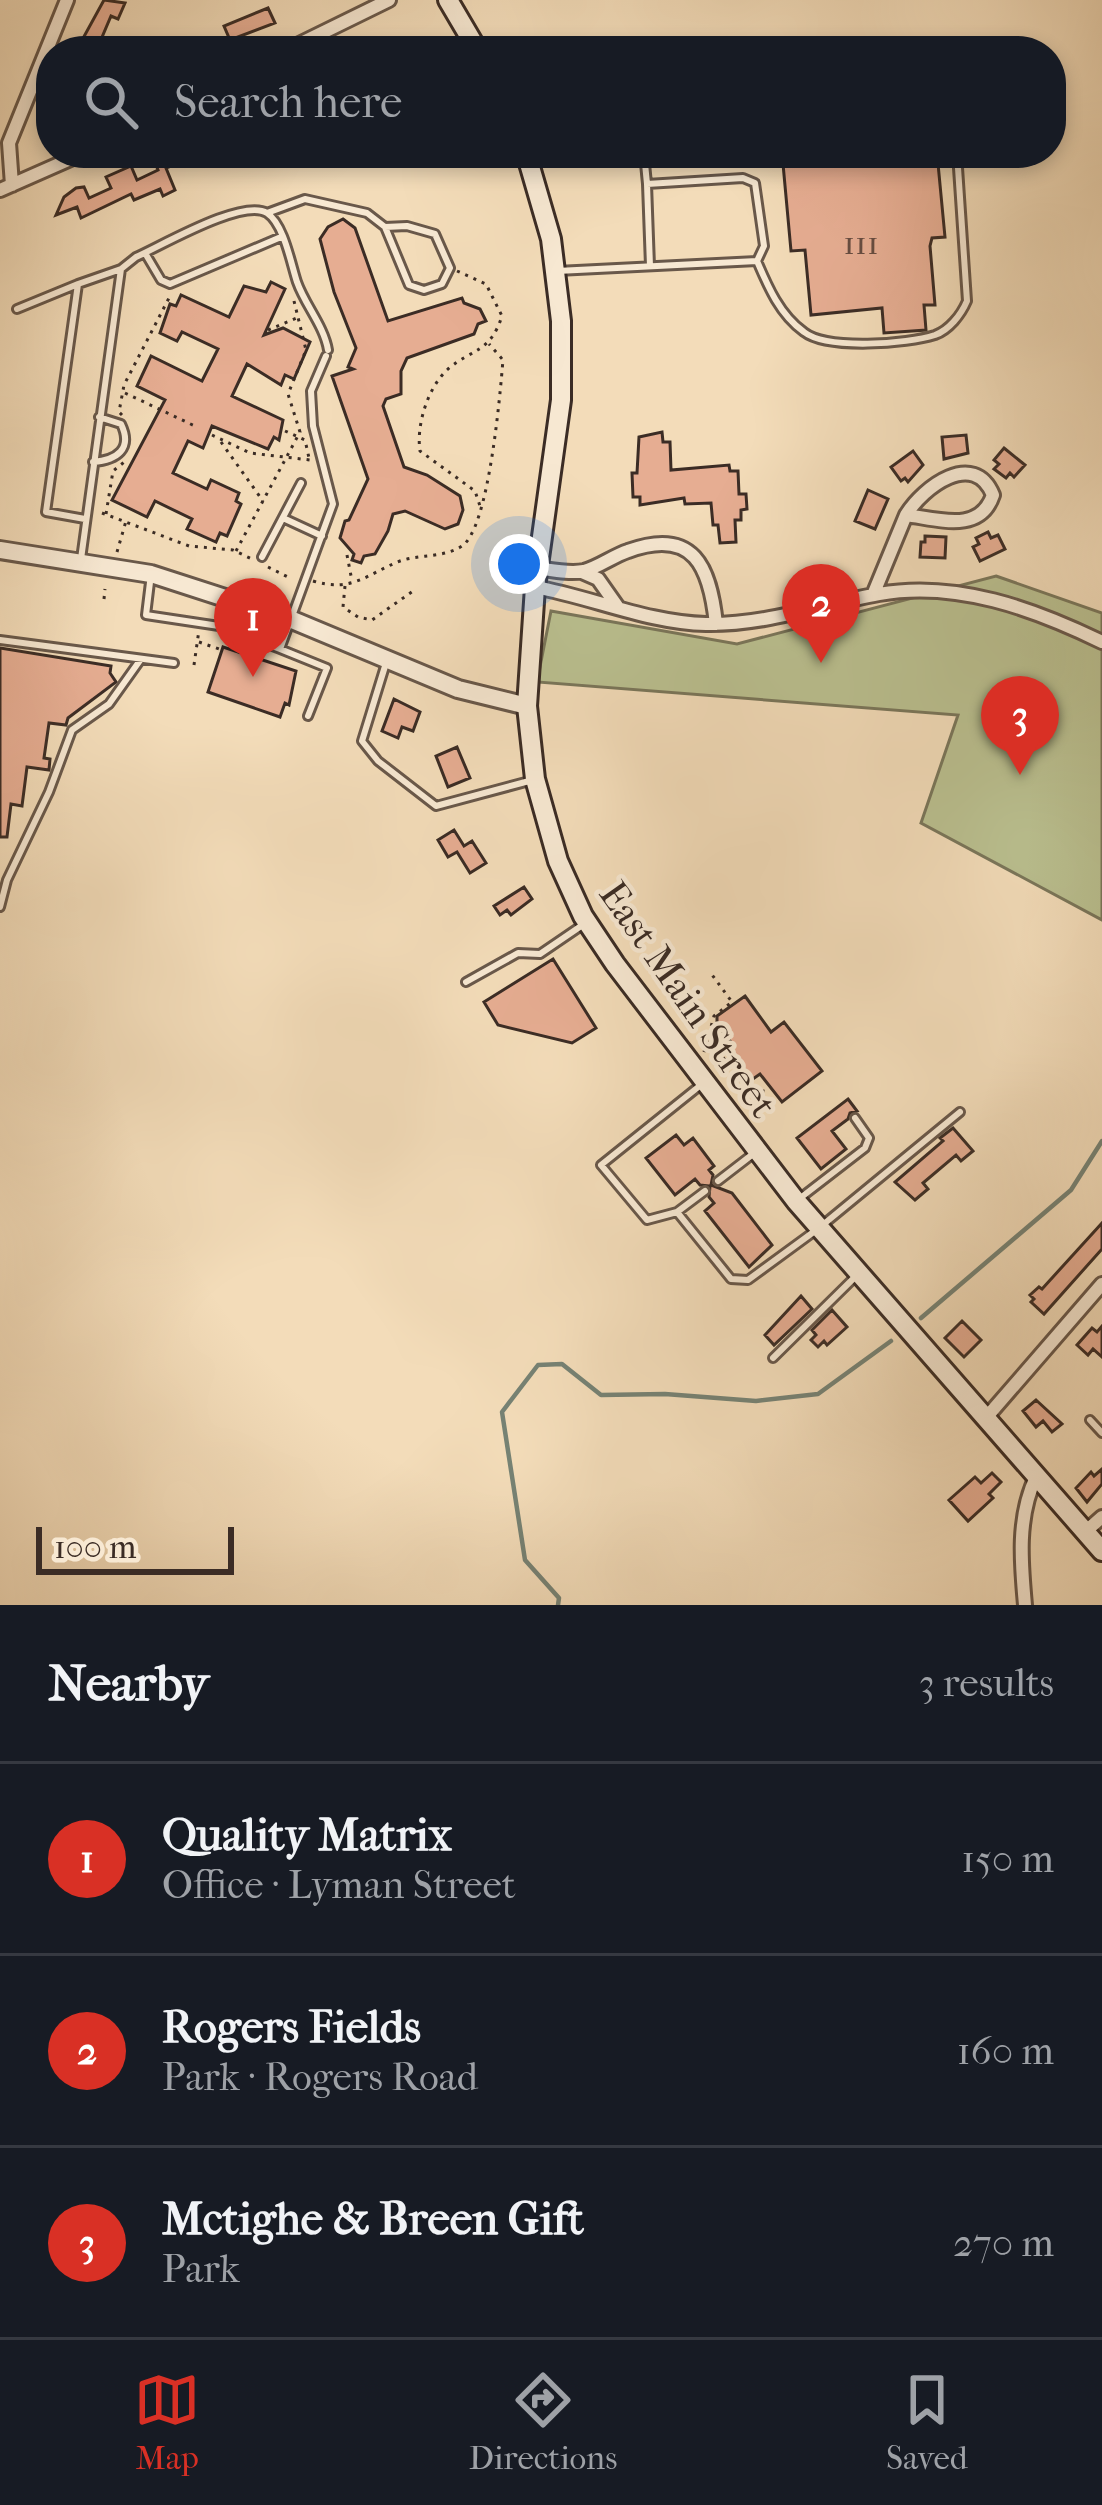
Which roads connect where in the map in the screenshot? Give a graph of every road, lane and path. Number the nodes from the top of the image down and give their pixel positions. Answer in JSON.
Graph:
{"nodes":[{"id":1,"x":68,"y":0,"type":"edge"},
{"id":2,"x":389,"y":0,"type":"edge"},
{"id":3,"x":455,"y":2,"type":"edge"},
{"id":4,"x":53,"y":36,"type":"edge"},
{"id":5,"x":316,"y":36,"type":"edge"},
{"id":6,"x":471,"y":36,"type":"edge"},
{"id":7,"x":36,"y":78,"type":"edge"},
{"id":8,"x":50,"y":168,"type":"edge"},
{"id":9,"x":531,"y":168,"type":"edge"},
{"id":10,"x":645,"y":168,"type":"edge"},
{"id":11,"x":958,"y":168,"type":"edge"},
{"id":12,"x":647,"y":184,"type":"junction"},
{"id":13,"x":6,"y":187,"type":"edge"},
{"id":14,"x":267,"y":213,"type":"junction"},
{"id":15,"x":385,"y":227,"type":"junction"},
{"id":16,"x":281,"y":237,"type":"junction"},
{"id":17,"x":145,"y":253,"type":"junction"},
{"id":18,"x":757,"y":261,"type":"junction"},
{"id":19,"x":650,"y":266,"type":"junction"},
{"id":20,"x":121,"y":268,"type":"junction"},
{"id":21,"x":449,"y":268,"type":"junction"},
{"id":22,"x":557,"y":271,"type":"junction"},
{"id":23,"x":78,"y":284,"type":"junction"},
{"id":24,"x":170,"y":284,"type":"junction"},
{"id":25,"x":293,"y":298,"type":"dead end"},
{"id":26,"x":17,"y":310,"type":"dead end"},
{"id":27,"x":299,"y":316,"type":"junction"},
{"id":28,"x":268,"y":330,"type":"dead end"},
{"id":29,"x":489,"y":344,"type":"junction"},
{"id":30,"x":123,"y":392,"type":"junction"},
{"id":31,"x":99,"y":417,"type":"junction"},
{"id":32,"x":129,"y":420,"type":"dead end"},
{"id":33,"x":197,"y":427,"type":"dead end"},
{"id":34,"x":285,"y":431,"type":"dead end"},
{"id":35,"x":298,"y":437,"type":"junction"},
{"id":36,"x":131,"y":454,"type":"dead end"},
{"id":37,"x":286,"y":457,"type":"junction"},
{"id":38,"x":93,"y":462,"type":"junction"},
{"id":39,"x":301,"y":483,"type":"dead end"},
{"id":40,"x":263,"y":501,"type":"junction"},
{"id":41,"x":481,"y":508,"type":"junction"},
{"id":42,"x":906,"y":515,"type":"junction"},
{"id":43,"x":283,"y":518,"type":"junction"},
{"id":44,"x":85,"y":519,"type":"junction"},
{"id":45,"x":126,"y":521,"type":"junction"},
{"id":46,"x":322,"y":536,"type":"junction"},
{"id":47,"x":0,"y":550,"type":"edge"},
{"id":48,"x":236,"y":551,"type":"junction"},
{"id":49,"x":117,"y":554,"type":"dead end"},
{"id":50,"x":347,"y":555,"type":"dead end"},
{"id":51,"x":262,"y":557,"type":"dead end"},
{"id":52,"x":81,"y":562,"type":"junction"},
{"id":53,"x":581,"y":572,"type":"junction"},
{"id":54,"x":151,"y":574,"type":"junction"},
{"id":55,"x":290,"y":578,"type":"dead end"},
{"id":56,"x":536,"y":578,"type":"junction"},
{"id":57,"x":311,"y":580,"type":"dead end"},
{"id":58,"x":352,"y":583,"type":"junction"},
{"id":59,"x":345,"y":584,"type":"junction"},
{"id":60,"x":106,"y":589,"type":"dead end"},
{"id":61,"x":412,"y":591,"type":"dead end"},
{"id":62,"x":872,"y":596,"type":"junction"},
{"id":63,"x":104,"y":599,"type":"dead end"},
{"id":64,"x":617,"y":605,"type":"junction"},
{"id":65,"x":290,"y":619,"type":"junction"},
{"id":66,"x":716,"y":624,"type":"junction"},
{"id":67,"x":199,"y":628,"type":"dead end"},
{"id":68,"x":0,"y":640,"type":"edge"},
{"id":69,"x":197,"y":642,"type":"junction"},
{"id":70,"x":1102,"y":642,"type":"edge"},
{"id":71,"x":219,"y":649,"type":"dead end"},
{"id":72,"x":280,"y":649,"type":"junction"},
{"id":73,"x":141,"y":659,"type":"junction"},
{"id":74,"x":387,"y":660,"type":"junction"},
{"id":75,"x":174,"y":663,"type":"dead end"},
{"id":76,"x":194,"y":665,"type":"dead end"},
{"id":77,"x":527,"y":706,"type":"junction"},
{"id":78,"x":308,"y":716,"type":"dead end"},
{"id":79,"x":536,"y":779,"type":"junction"},
{"id":80,"x":0,"y":907,"type":"edge"},
{"id":81,"x":587,"y":922,"type":"junction"},
{"id":82,"x":710,"y":972,"type":"dead end"},
{"id":83,"x":466,"y":982,"type":"dead end"},
{"id":84,"x":711,"y":1030,"type":"junction"},
{"id":85,"x":708,"y":1045,"type":"junction"},
{"id":86,"x":716,"y":1048,"type":"junction"},
{"id":87,"x":701,"y":1059,"type":"dead end"},
{"id":88,"x":705,"y":1082,"type":"junction"},
{"id":89,"x":769,"y":1092,"type":"dead end"},
{"id":90,"x":960,"y":1112,"type":"dead end"},
{"id":91,"x":855,"y":1118,"type":"dead end"},
{"id":92,"x":758,"y":1151,"type":"junction"},
{"id":93,"x":718,"y":1181,"type":"dead end"},
{"id":94,"x":705,"y":1191,"type":"dead end"},
{"id":95,"x":796,"y":1201,"type":"junction"},
{"id":96,"x":677,"y":1212,"type":"junction"},
{"id":97,"x":819,"y":1228,"type":"junction"},
{"id":98,"x":859,"y":1274,"type":"junction"},
{"id":99,"x":1102,"y":1284,"type":"edge"},
{"id":100,"x":773,"y":1358,"type":"dead end"},
{"id":101,"x":985,"y":1419,"type":"junction"},
{"id":102,"x":1090,"y":1420,"type":"dead end"},
{"id":103,"x":1102,"y":1433,"type":"edge"},
{"id":104,"x":1036,"y":1477,"type":"junction"},
{"id":105,"x":1102,"y":1517,"type":"edge"},
{"id":106,"x":1085,"y":1532,"type":"junction"},
{"id":107,"x":1102,"y":1551,"type":"edge"},
{"id":108,"x":1024,"y":1605,"type":"edge"}],
"edges":[{"from":1,"to":4,"type":"street"},
{"from":2,"to":5,"type":"street"},
{"from":3,"to":6,"type":"main road"},
{"from":7,"to":13,"type":"street"},
{"from":8,"to":13,"type":"street"},
{"from":9,"to":22,"type":"main road","name":"East Main Street"},
{"from":10,"to":12,"type":"lane"},
{"from":11,"to":18,"type":"lane"},
{"from":12,"to":18,"type":"lane"},
{"from":12,"to":19,"type":"lane"},
{"from":14,"to":15,"type":"lane"},
{"from":14,"to":16,"type":"lane"},
{"from":14,"to":17,"type":"lane"},
{"from":15,"to":21,"type":"lane"},
{"from":15,"to":21,"type":"lane"},
{"from":16,"to":24,"type":"lane"},
{"from":16,"to":46,"type":"lane"},
{"from":17,"to":20,"type":"lane"},
{"from":17,"to":24,"type":"lane"},
{"from":18,"to":19,"type":"lane"},
{"from":19,"to":22,"type":"lane"},
{"from":20,"to":23,"type":"lane"},
{"from":20,"to":31,"type":"lane"},
{"from":21,"to":29,"type":"path"},
{"from":22,"to":56,"type":"main road","name":"East Main Street"},
{"from":23,"to":26,"type":"lane"},
{"from":23,"to":44,"type":"lane"},
{"from":24,"to":30,"type":"path"},
{"from":25,"to":27,"type":"path"},
{"from":27,"to":28,"type":"path"},
{"from":27,"to":35,"type":"path"},
{"from":29,"to":41,"type":"path"},
{"from":29,"to":41,"type":"path"},
{"from":30,"to":32,"type":"path"},
{"from":30,"to":33,"type":"path"},
{"from":31,"to":38,"type":"lane"},
{"from":31,"to":38,"type":"lane"},
{"from":34,"to":35,"type":"path"},
{"from":35,"to":37,"type":"path"},
{"from":35,"to":37,"type":"path"},
{"from":36,"to":45,"type":"path"},
{"from":37,"to":40,"type":"path"},
{"from":37,"to":40,"type":"path"},
{"from":38,"to":44,"type":"lane"},
{"from":39,"to":43,"type":"lane"},
{"from":40,"to":48,"type":"path"},
{"from":41,"to":58,"type":"path"},
{"from":42,"to":42,"type":"street"},
{"from":42,"to":62,"type":"street"},
{"from":43,"to":46,"type":"lane"},
{"from":43,"to":51,"type":"lane"},
{"from":44,"to":52,"type":"lane"},
{"from":45,"to":48,"type":"path"},
{"from":45,"to":49,"type":"path"},
{"from":46,"to":65,"type":"lane"},
{"from":47,"to":52,"type":"street"},
{"from":48,"to":55,"type":"path"},
{"from":50,"to":58,"type":"path"},
{"from":52,"to":54,"type":"street"},
{"from":53,"to":56,"type":"street"},
{"from":53,"to":64,"type":"street"},
{"from":53,"to":66,"type":"street"},
{"from":54,"to":65,"type":"street"},
{"from":54,"to":72,"type":"lane"},
{"from":56,"to":64,"type":"street"},
{"from":56,"to":77,"type":"main road","name":"East Main Street"},
{"from":57,"to":59,"type":"path"},
{"from":58,"to":59,"type":"path"},
{"from":59,"to":61,"type":"path"},
{"from":60,"to":63,"type":"path"},
{"from":62,"to":66,"type":"street"},
{"from":62,"to":70,"type":"street"},
{"from":64,"to":66,"type":"street"},
{"from":65,"to":72,"type":"lane"},
{"from":65,"to":74,"type":"street"},
{"from":67,"to":69,"type":"path"},
{"from":68,"to":73,"type":"lane"},
{"from":69,"to":71,"type":"path"},
{"from":69,"to":76,"type":"path"},
{"from":72,"to":78,"type":"lane"},
{"from":73,"to":75,"type":"lane"},
{"from":73,"to":80,"type":"lane"},
{"from":74,"to":77,"type":"street"},
{"from":74,"to":79,"type":"lane"},
{"from":77,"to":79,"type":"main road","name":"East Main Street"},
{"from":79,"to":81,"type":"main road","name":"East Main Street"},
{"from":81,"to":83,"type":"lane"},
{"from":81,"to":88,"type":"main road","name":"East Main Street"},
{"from":82,"to":84,"type":"path"},
{"from":84,"to":85,"type":"path"},
{"from":84,"to":86,"type":"path"},
{"from":85,"to":86,"type":"path"},
{"from":85,"to":87,"type":"path"},
{"from":86,"to":89,"type":"path"},
{"from":88,"to":92,"type":"main road","name":"East Main Street"},
{"from":88,"to":96,"type":"lane"},
{"from":90,"to":97,"type":"lane"},
{"from":91,"to":95,"type":"lane"},
{"from":92,"to":93,"type":"lane"},
{"from":92,"to":95,"type":"main road","name":"East Main Street"},
{"from":94,"to":96,"type":"lane"},
{"from":95,"to":97,"type":"main road","name":"East Main Street"},
{"from":96,"to":97,"type":"lane"},
{"from":97,"to":98,"type":"main road","name":"East Main Street"},
{"from":98,"to":100,"type":"lane"},
{"from":98,"to":101,"type":"main road","name":"East Main Street"},
{"from":99,"to":101,"type":"street"},
{"from":101,"to":104,"type":"main road","name":"East Main Street"},
{"from":102,"to":103,"type":"lane"},
{"from":104,"to":106,"type":"main road","name":"East Main Street"},
{"from":104,"to":108,"type":"street"},
{"from":105,"to":106,"type":"street"},
{"from":106,"to":107,"type":"main road","name":"East Main Street"}]}
